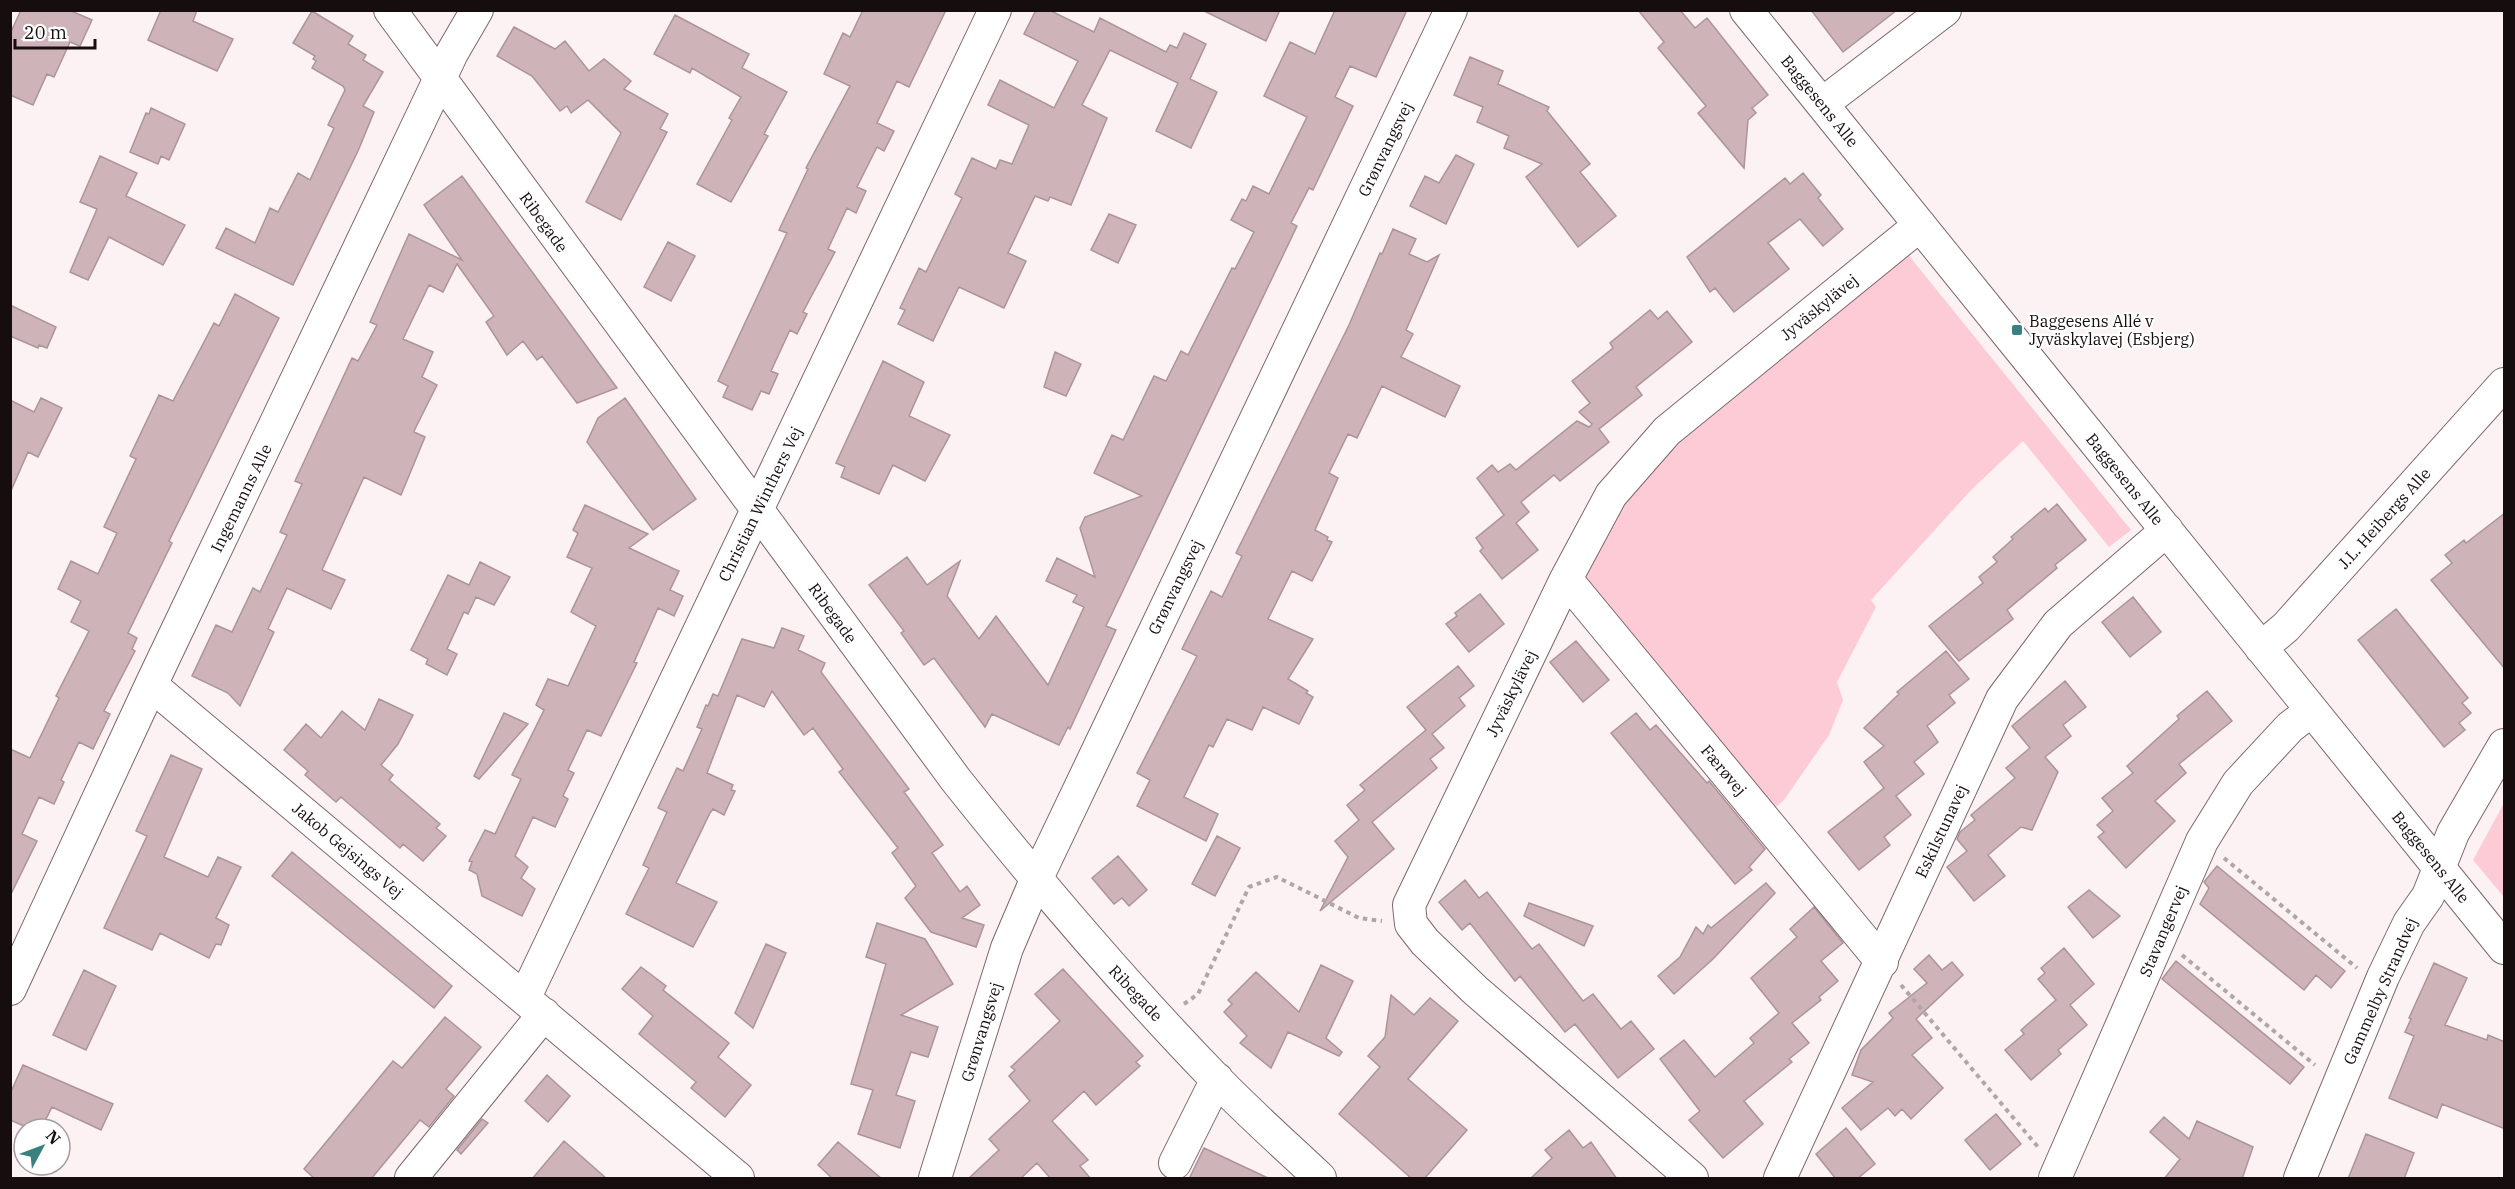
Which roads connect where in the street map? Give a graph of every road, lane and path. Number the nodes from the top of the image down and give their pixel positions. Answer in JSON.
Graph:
{"nodes":[{"id":1,"x":390,"y":10,"type":"edge"},
{"id":2,"x":477,"y":10,"type":"edge"},
{"id":3,"x":995,"y":10,"type":"edge"},
{"id":4,"x":1451,"y":10,"type":"edge"},
{"id":5,"x":1746,"y":10,"type":"edge"},
{"id":6,"x":1945,"y":10,"type":"edge"},
{"id":7,"x":440,"y":80,"type":"junction"},
{"id":8,"x":1822,"y":104,"type":"junction"},
{"id":9,"x":1920,"y":225,"type":"junction"},
{"id":10,"x":2505,"y":384,"type":"edge"},
{"id":11,"x":757,"y":511,"type":"junction"},
{"id":12,"x":2167,"y":530,"type":"junction"},
{"id":13,"x":1566,"y":579,"type":"junction"},
{"id":14,"x":2260,"y":648,"type":"junction"},
{"id":15,"x":151,"y":686,"type":"junction"},
{"id":16,"x":2311,"y":711,"type":"junction"},
{"id":17,"x":2505,"y":745,"type":"edge"},
{"id":18,"x":2202,"y":841,"type":"junction"},
{"id":19,"x":2439,"y":867,"type":"junction"},
{"id":20,"x":1036,"y":880,"type":"junction"},
{"id":21,"x":1410,"y":920,"type":"junction"},
{"id":22,"x":2161,"y":938,"type":"junction"},
{"id":23,"x":2505,"y":948,"type":"edge"},
{"id":24,"x":1882,"y":962,"type":"junction"},
{"id":25,"x":2379,"y":986,"type":"junction"},
{"id":26,"x":10,"y":989,"type":"edge"},
{"id":27,"x":535,"y":1005,"type":"junction"},
{"id":28,"x":1163,"y":1023,"type":"junction"},
{"id":29,"x":1217,"y":1079,"type":"junction"},
{"id":30,"x":2338,"y":1084,"type":"junction"},
{"id":31,"x":1175,"y":1163,"type":"dead end"},
{"id":32,"x":2057,"y":1175,"type":"edge"},
{"id":33,"x":411,"y":1179,"type":"edge"},
{"id":34,"x":738,"y":1179,"type":"edge"},
{"id":35,"x":935,"y":1179,"type":"edge"},
{"id":36,"x":1320,"y":1179,"type":"edge"},
{"id":37,"x":1692,"y":1179,"type":"edge"},
{"id":38,"x":1780,"y":1179,"type":"edge"},
{"id":39,"x":2300,"y":1179,"type":"edge"}],
"edges":[{"from":1,"to":7,"type":"street","name":"Ribegade"},
{"from":2,"to":7,"type":"street","name":"Ingemanns Alle"},
{"from":3,"to":11,"type":"street","name":"Christian Winthers Vej"},
{"from":4,"to":20,"type":"street","name":"Grønvangsvej"},
{"from":5,"to":8,"type":"street","name":"Baggesens Alle"},
{"from":6,"to":8,"type":"street"},
{"from":7,"to":11,"type":"street","name":"Ribegade"},
{"from":7,"to":15,"type":"street","name":"Ingemanns Alle"},
{"from":8,"to":9,"type":"street","name":"Baggesens Alle"},
{"from":9,"to":12,"type":"street","name":"Baggesens Alle"},
{"from":9,"to":13,"type":"street","name":"Jyväskylävej"},
{"from":10,"to":14,"type":"street","name":"J.L. Heibergs Alle"},
{"from":11,"to":20,"type":"street","name":"Ribegade"},
{"from":11,"to":27,"type":"street","name":"Christian Winthers Vej"},
{"from":12,"to":14,"type":"street","name":"Baggesens Alle"},
{"from":12,"to":24,"type":"street","name":"Eskilstunavej"},
{"from":13,"to":21,"type":"street","name":"Jyväskylävej"},
{"from":13,"to":24,"type":"street","name":"Færøvej"},
{"from":14,"to":16,"type":"street","name":"Baggesens Alle"},
{"from":15,"to":26,"type":"street","name":"Ingemanns Alle"},
{"from":15,"to":27,"type":"street","name":"Jakob Gejsings Vej"},
{"from":16,"to":18,"type":"street","name":"Stavangervej"},
{"from":16,"to":19,"type":"street","name":"Baggesens Alle"},
{"from":17,"to":19,"type":"street","name":"Gammelby Strandvej"},
{"from":18,"to":22,"type":"street","name":"Stavangervej"},
{"from":18,"to":25,"type":"path"},
{"from":19,"to":23,"type":"street","name":"Baggesens Alle"},
{"from":19,"to":25,"type":"street","name":"Gammelby Strandvej"},
{"from":20,"to":28,"type":"street","name":"Ribegade"},
{"from":20,"to":35,"type":"street","name":"Grønvangsvej"},
{"from":21,"to":28,"type":"path"},
{"from":21,"to":37,"type":"street"},
{"from":22,"to":30,"type":"path"},
{"from":22,"to":32,"type":"street","name":"Stavangervej"},
{"from":24,"to":32,"type":"path"},
{"from":24,"to":38,"type":"street","name":"Eskilstunavej"},
{"from":25,"to":30,"type":"street","name":"Gammelby Strandvej"},
{"from":27,"to":33,"type":"street"},
{"from":27,"to":34,"type":"street","name":"Jakob Gejsings Vej"},
{"from":28,"to":29,"type":"street","name":"Ribegade"},
{"from":29,"to":31,"type":"street"},
{"from":29,"to":36,"type":"street","name":"Ribegade"},
{"from":30,"to":39,"type":"street","name":"Gammelby Strandvej"}]}
